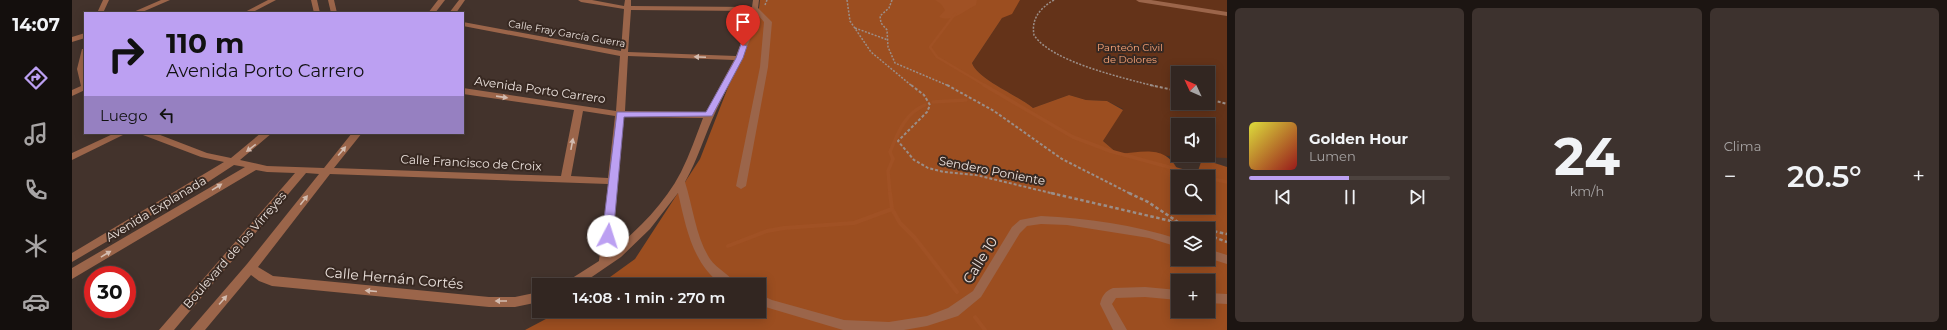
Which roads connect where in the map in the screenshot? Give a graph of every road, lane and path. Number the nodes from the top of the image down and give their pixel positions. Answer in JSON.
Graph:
{"nodes":[{"id":1,"x":106,"y":0,"type":"edge"},
{"id":2,"x":167,"y":0,"type":"edge"},
{"id":3,"x":175,"y":0,"type":"edge"},
{"id":4,"x":273,"y":0,"type":"edge"},
{"id":5,"x":314,"y":0,"type":"edge"},
{"id":6,"x":331,"y":0,"type":"edge"},
{"id":7,"x":442,"y":0,"type":"edge"},
{"id":8,"x":462,"y":0,"type":"edge"},
{"id":9,"x":581,"y":0,"type":"edge"},
{"id":10,"x":847,"y":0,"type":"edge"},
{"id":11,"x":892,"y":0,"type":"edge"},
{"id":12,"x":1054,"y":0,"type":"edge"},
{"id":13,"x":1139,"y":0,"type":"edge"},
{"id":14,"x":627,"y":4,"type":"edge"},
{"id":15,"x":756,"y":4,"type":"edge"},
{"id":16,"x":100,"y":12,"type":"edge"},
{"id":17,"x":137,"y":12,"type":"edge"},
{"id":18,"x":145,"y":12,"type":"edge"},
{"id":19,"x":248,"y":12,"type":"edge"},
{"id":20,"x":317,"y":12,"type":"edge"},
{"id":21,"x":334,"y":12,"type":"edge"},
{"id":22,"x":432,"y":12,"type":"edge"},
{"id":23,"x":453,"y":12,"type":"edge"},
{"id":24,"x":1227,"y":14,"type":"edge"},
{"id":25,"x":464,"y":24,"type":"edge"},
{"id":26,"x":855,"y":28,"type":"junction"},
{"id":27,"x":888,"y":40,"type":"junction"},
{"id":28,"x":623,"y":54,"type":"junction"},
{"id":29,"x":84,"y":56,"type":"edge"},
{"id":30,"x":739,"y":58,"type":"junction"},
{"id":31,"x":84,"y":82,"type":"edge"},
{"id":32,"x":84,"y":87,"type":"edge"},
{"id":33,"x":1171,"y":89,"type":"edge"},
{"id":34,"x":464,"y":91,"type":"edge"},
{"id":35,"x":72,"y":93,"type":"edge"},
{"id":36,"x":1215,"y":101,"type":"edge"},
{"id":37,"x":1227,"y":104,"type":"edge"},
{"id":38,"x":579,"y":108,"type":"junction"},
{"id":39,"x":620,"y":114,"type":"junction"},
{"id":40,"x":709,"y":115,"type":"junction"},
{"id":41,"x":120,"y":134,"type":"edge"},
{"id":42,"x":149,"y":134,"type":"edge"},
{"id":43,"x":267,"y":134,"type":"edge"},
{"id":44,"x":356,"y":134,"type":"edge"},
{"id":45,"x":72,"y":157,"type":"edge"},
{"id":46,"x":233,"y":161,"type":"junction"},
{"id":47,"x":253,"y":167,"type":"junction"},
{"id":48,"x":303,"y":170,"type":"junction"},
{"id":49,"x":328,"y":170,"type":"junction"},
{"id":50,"x":565,"y":180,"type":"junction"},
{"id":51,"x":612,"y":181,"type":"junction"},
{"id":52,"x":680,"y":182,"type":"junction"},
{"id":53,"x":740,"y":186,"type":"dead end"},
{"id":54,"x":1176,"y":222,"type":"edge"},
{"id":55,"x":1178,"y":222,"type":"edge"},
{"id":56,"x":1215,"y":231,"type":"edge"},
{"id":57,"x":1227,"y":234,"type":"edge"},
{"id":58,"x":1215,"y":238,"type":"edge"},
{"id":59,"x":1171,"y":241,"type":"edge"},
{"id":60,"x":1227,"y":242,"type":"edge"},
{"id":61,"x":1215,"y":256,"type":"edge"},
{"id":62,"x":72,"y":258,"type":"edge"},
{"id":63,"x":1227,"y":260,"type":"edge"},
{"id":64,"x":605,"y":263,"type":"junction"},
{"id":65,"x":251,"y":267,"type":"junction"},
{"id":66,"x":72,"y":274,"type":"edge"},
{"id":67,"x":581,"y":278,"type":"edge"},
{"id":68,"x":720,"y":278,"type":"edge"},
{"id":69,"x":1171,"y":294,"type":"edge"},
{"id":70,"x":1215,"y":298,"type":"edge"},
{"id":71,"x":532,"y":299,"type":"edge"},
{"id":72,"x":1227,"y":299,"type":"edge"},
{"id":73,"x":766,"y":303,"type":"edge"},
{"id":74,"x":208,"y":324,"type":"edge"},
{"id":75,"x":166,"y":330,"type":"edge"},
{"id":76,"x":197,"y":330,"type":"edge"},
{"id":77,"x":1120,"y":330,"type":"edge"}],
"edges":[{"from":1,"to":16,"type":"street"},
{"from":2,"to":17,"type":"street"},
{"from":3,"to":18,"type":"street"},
{"from":4,"to":19,"type":"street"},
{"from":5,"to":20,"type":"street"},
{"from":6,"to":21,"type":"street"},
{"from":7,"to":22,"type":"street"},
{"from":8,"to":23,"type":"street"},
{"from":9,"to":14,"type":"street"},
{"from":10,"to":26,"type":"path","name":"Sendero Poniente"},
{"from":11,"to":27,"type":"path"},
{"from":12,"to":33,"type":"path"},
{"from":13,"to":24,"type":"street"},
{"from":14,"to":15,"type":"street"},
{"from":14,"to":28,"type":"street"},
{"from":15,"to":30,"type":"street"},
{"from":15,"to":53,"type":"street"},
{"from":25,"to":28,"type":"street","name":"Calle Fray García Guerra"},
{"from":26,"to":27,"type":"path"},
{"from":26,"to":54,"type":"path","name":"Sendero Poniente"},
{"from":27,"to":55,"type":"path"},
{"from":30,"to":28,"type":"street","name":"Calle Fray García Guerra","one_way":true},
{"from":28,"to":39,"type":"street"},
{"from":29,"to":31,"type":"street"},
{"from":30,"to":40,"type":"street"},
{"from":32,"to":35,"type":"street"},
{"from":34,"to":38,"type":"street","name":"Avenida Porto Carrero","one_way":true},
{"from":36,"to":37,"type":"path"},
{"from":38,"to":39,"type":"street","name":"Avenida Porto Carrero"},
{"from":50,"to":38,"type":"street","one_way":true},
{"from":39,"to":40,"type":"street","name":"Avenida Porto Carrero"},
{"from":39,"to":51,"type":"street"},
{"from":40,"to":52,"type":"street"},
{"from":41,"to":45,"type":"street"},
{"from":42,"to":46,"type":"street","name":"Calle Francisco de Croix"},
{"from":43,"to":46,"type":"street","name":"Avenida Explanada","one_way":true},
{"from":49,"to":44,"type":"street","name":"Boulevard de los Virreyes","one_way":true},
{"from":46,"to":47,"type":"street","name":"Calle Francisco de Croix"},
{"from":46,"to":62,"type":"street","name":"Avenida Explanada"},
{"from":47,"to":48,"type":"street","name":"Calle Francisco de Croix"},
{"from":66,"to":47,"type":"street","name":"Avenida Explanada","one_way":true},
{"from":48,"to":49,"type":"street","name":"Calle Francisco de Croix"},
{"from":48,"to":75,"type":"street","name":"Boulevard de los Virreyes"},
{"from":49,"to":50,"type":"street","name":"Calle Francisco de Croix"},
{"from":65,"to":49,"type":"street","name":"Boulevard de los Virreyes","one_way":true},
{"from":50,"to":51,"type":"street","name":"Calle Francisco de Croix"},
{"from":51,"to":64,"type":"street"},
{"from":52,"to":64,"type":"street"},
{"from":52,"to":68,"type":"street"},
{"from":56,"to":57,"type":"path"},
{"from":58,"to":60,"type":"path"},
{"from":59,"to":73,"type":"street","name":"Calle 10"},
{"from":61,"to":63,"type":"street"},
{"from":64,"to":67,"type":"street"},
{"from":71,"to":65,"type":"street","name":"Calle Hernán Cortés","one_way":true},
{"from":74,"to":65,"type":"street","name":"Boulevard de los Virreyes","one_way":true},
{"from":69,"to":77,"type":"street"},
{"from":70,"to":72,"type":"street"},
{"from":74,"to":76,"type":"street","name":"Boulevard de los Virreyes"}]}
